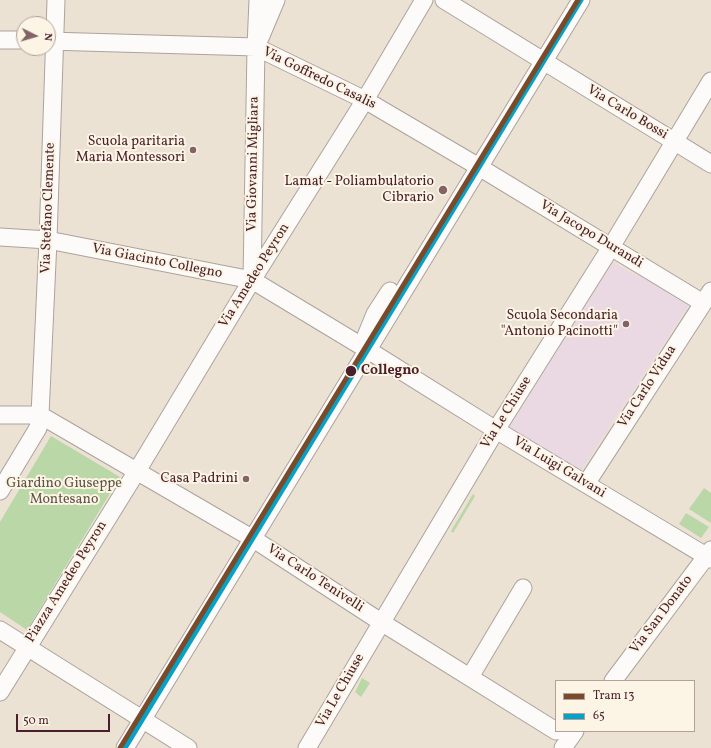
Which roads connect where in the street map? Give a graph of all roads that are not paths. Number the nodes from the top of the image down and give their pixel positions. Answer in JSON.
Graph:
{"nodes":[{"id":1,"x":56,"y":0,"type":"edge"},
{"id":2,"x":258,"y":0,"type":"edge"},
{"id":3,"x":276,"y":0,"type":"edge"},
{"id":4,"x":424,"y":0,"type":"edge"},
{"id":5,"x":444,"y":0,"type":"edge"},
{"id":6,"x":581,"y":0,"type":"edge"},
{"id":7,"x":54,"y":16,"type":"edge"},
{"id":8,"x":0,"y":40,"type":"edge"},
{"id":9,"x":16,"y":40,"type":"edge"},
{"id":10,"x":56,"y":41,"type":"edge"},
{"id":11,"x":256,"y":47,"type":"junction"},
{"id":12,"x":51,"y":56,"type":"edge"},
{"id":13,"x":543,"y":62,"type":"junction"},
{"id":14,"x":711,"y":81,"type":"edge"},
{"id":15,"x":365,"y":100,"type":"junction"},
{"id":16,"x":675,"y":142,"type":"junction"},
{"id":17,"x":711,"y":164,"type":"edge"},
{"id":18,"x":479,"y":167,"type":"junction"},
{"id":19,"x":0,"y":237,"type":"edge"},
{"id":20,"x":48,"y":240,"type":"junction"},
{"id":21,"x":611,"y":247,"type":"junction"},
{"id":22,"x":252,"y":280,"type":"junction"},
{"id":23,"x":707,"y":297,"type":"edge"},
{"id":24,"x":368,"y":350,"type":"junction"},
{"id":25,"x":0,"y":415,"type":"edge"},
{"id":26,"x":40,"y":415,"type":"junction"},
{"id":27,"x":496,"y":430,"type":"junction"},
{"id":28,"x":137,"y":471,"type":"junction"},
{"id":29,"x":586,"y":484,"type":"junction"},
{"id":30,"x":0,"y":491,"type":"edge"},
{"id":31,"x":252,"y":539,"type":"junction"},
{"id":32,"x":710,"y":554,"type":"edge"},
{"id":33,"x":523,"y":588,"type":"dead end"},
{"id":34,"x":381,"y":622,"type":"junction"},
{"id":35,"x":0,"y":630,"type":"edge"},
{"id":36,"x":28,"y":648,"type":"junction"},
{"id":37,"x":470,"y":677,"type":"junction"},
{"id":38,"x":614,"y":680,"type":"edge"},
{"id":39,"x":0,"y":692,"type":"edge"},
{"id":40,"x":142,"y":720,"type":"junction"},
{"id":41,"x":555,"y":730,"type":"edge"},
{"id":42,"x":125,"y":748,"type":"edge"},
{"id":43,"x":188,"y":748,"type":"edge"},
{"id":44,"x":307,"y":748,"type":"edge"}],
"edges":[{"from":1,"to":7,"type":"street","name":"Via Stefano Clemente"},
{"from":2,"to":11,"type":"street","name":"Via Giovanni Migliara"},
{"from":3,"to":11,"type":"street"},
{"from":4,"to":15,"type":"street","name":"Via Amedeo Peyron"},
{"from":5,"to":13,"type":"street","name":"Via Carlo Bossi"},
{"from":6,"to":13,"type":"street"},
{"from":8,"to":9,"type":"street"},
{"from":10,"to":11,"type":"street","name":"Via Goffredo Casalis"},
{"from":11,"to":15,"type":"street","name":"Via Goffredo Casalis"},
{"from":11,"to":22,"type":"street","name":"Via Giovanni Migliara"},
{"from":12,"to":20,"type":"street","name":"Via Stefano Clemente"},
{"from":13,"to":16,"type":"street","name":"Via Carlo Bossi"},
{"from":13,"to":18,"type":"street"},
{"from":14,"to":16,"type":"street","name":"Via Le Chiuse"},
{"from":15,"to":18,"type":"street","name":"Via Goffredo Casalis"},
{"from":15,"to":22,"type":"street","name":"Via Amedeo Peyron"},
{"from":16,"to":17,"type":"street","name":"Via Carlo Bossi"},
{"from":16,"to":21,"type":"street","name":"Via Le Chiuse"},
{"from":18,"to":21,"type":"street","name":"Via Jacopo Durandi"},
{"from":18,"to":24,"type":"street"},
{"from":19,"to":20,"type":"street","name":"Via Giacinto Collegno"},
{"from":20,"to":22,"type":"street","name":"Via Giacinto Collegno"},
{"from":20,"to":26,"type":"street","name":"Via Stefano Clemente"},
{"from":21,"to":23,"type":"street","name":"Via Jacopo Durandi"},
{"from":21,"to":27,"type":"street","name":"Via Le Chiuse"},
{"from":22,"to":24,"type":"street","name":"Via Giacinto Collegno"},
{"from":22,"to":28,"type":"street","name":"Via Amedeo Peyron"},
{"from":23,"to":29,"type":"street","name":"Via Carlo Vidua"},
{"from":24,"to":27,"type":"street","name":"Via Luigi Galvani"},
{"from":24,"to":31,"type":"street"},
{"from":25,"to":26,"type":"street"},
{"from":26,"to":28,"type":"street","name":"Via Carlo Tenivelli"},
{"from":26,"to":30,"type":"street"},
{"from":27,"to":29,"type":"street","name":"Via Luigi Galvani"},
{"from":27,"to":34,"type":"street","name":"Via Le Chiuse"},
{"from":28,"to":31,"type":"street","name":"Via Carlo Tenivelli"},
{"from":28,"to":36,"type":"street","name":"Piazza Amedeo Peyron"},
{"from":29,"to":32,"type":"street","name":"Via Luigi Galvani"},
{"from":31,"to":34,"type":"street","name":"Via Carlo Tenivelli"},
{"from":31,"to":40,"type":"street"},
{"from":32,"to":38,"type":"street","name":"Via San Donato"},
{"from":33,"to":37,"type":"street"},
{"from":34,"to":37,"type":"street","name":"Via Carlo Tenivelli"},
{"from":34,"to":44,"type":"street","name":"Via Le Chiuse"},
{"from":35,"to":36,"type":"street","name":"Piazza Amedeo Peyron"},
{"from":36,"to":39,"type":"street"},
{"from":36,"to":40,"type":"street"},
{"from":37,"to":41,"type":"street","name":"Via Carlo Tenivelli"},
{"from":40,"to":42,"type":"street"},
{"from":40,"to":43,"type":"street"}]}
